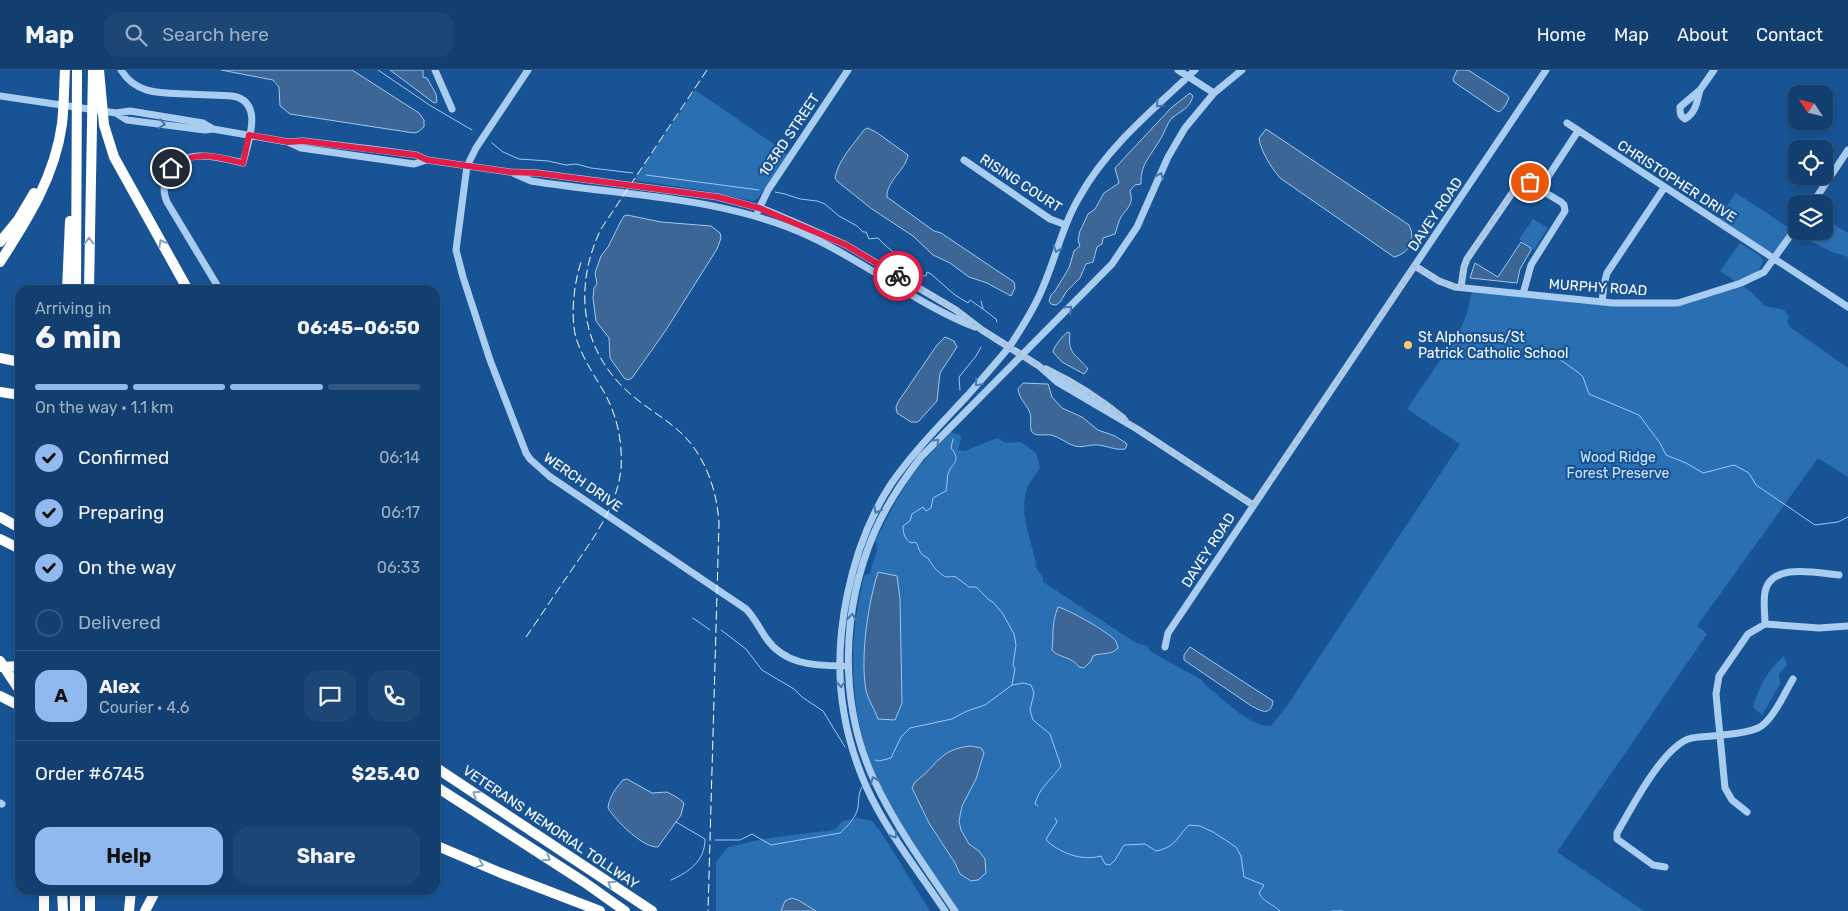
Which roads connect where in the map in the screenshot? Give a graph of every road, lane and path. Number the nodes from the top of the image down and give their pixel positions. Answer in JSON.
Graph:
{"nodes":[{"id":1,"x":65,"y":70,"type":"edge"},
{"id":2,"x":77,"y":70,"type":"edge"},
{"id":3,"x":92,"y":70,"type":"edge"},
{"id":4,"x":99,"y":70,"type":"edge"},
{"id":5,"x":121,"y":70,"type":"edge"},
{"id":6,"x":435,"y":70,"type":"edge"},
{"id":7,"x":528,"y":70,"type":"edge"},
{"id":8,"x":848,"y":70,"type":"edge"},
{"id":9,"x":1178,"y":70,"type":"edge"},
{"id":10,"x":1195,"y":70,"type":"edge"},
{"id":11,"x":1242,"y":70,"type":"edge"},
{"id":12,"x":1546,"y":70,"type":"edge"},
{"id":13,"x":1714,"y":70,"type":"edge"},
{"id":14,"x":1188,"y":76,"type":"junction"},
{"id":15,"x":1700,"y":90,"type":"dead end"},
{"id":16,"x":1214,"y":94,"type":"junction"},
{"id":17,"x":0,"y":96,"type":"edge"},
{"id":18,"x":64,"y":102,"type":"junction"},
{"id":19,"x":452,"y":109,"type":"dead end"},
{"id":20,"x":1567,"y":123,"type":"dead end"},
{"id":21,"x":1578,"y":131,"type":"junction"},
{"id":22,"x":249,"y":135,"type":"junction"},
{"id":23,"x":76,"y":137,"type":"junction"},
{"id":24,"x":1848,"y":150,"type":"edge"},
{"id":25,"x":964,"y":160,"type":"dead end"},
{"id":26,"x":467,"y":166,"type":"junction"},
{"id":27,"x":1664,"y":188,"type":"junction"},
{"id":28,"x":1540,"y":189,"type":"junction"},
{"id":29,"x":1818,"y":195,"type":"edge"},
{"id":30,"x":758,"y":212,"type":"junction"},
{"id":31,"x":1066,"y":225,"type":"junction"},
{"id":32,"x":1788,"y":240,"type":"edge"},
{"id":33,"x":0,"y":242,"type":"edge"},
{"id":34,"x":1774,"y":260,"type":"junction"},
{"id":35,"x":0,"y":262,"type":"edge"},
{"id":36,"x":1415,"y":266,"type":"junction"},
{"id":37,"x":67,"y":285,"type":"edge"},
{"id":38,"x":76,"y":285,"type":"edge"},
{"id":39,"x":89,"y":285,"type":"edge"},
{"id":40,"x":185,"y":285,"type":"edge"},
{"id":41,"x":217,"y":285,"type":"edge"},
{"id":42,"x":1461,"y":287,"type":"junction"},
{"id":43,"x":1523,"y":294,"type":"junction"},
{"id":44,"x":1602,"y":302,"type":"junction"},
{"id":45,"x":1848,"y":307,"type":"edge"},
{"id":46,"x":1010,"y":346,"type":"junction"},
{"id":47,"x":1022,"y":354,"type":"junction"},
{"id":48,"x":0,"y":358,"type":"edge"},
{"id":49,"x":15,"y":361,"type":"edge"},
{"id":50,"x":0,"y":392,"type":"edge"},
{"id":51,"x":15,"y":394,"type":"edge"},
{"id":52,"x":1253,"y":505,"type":"junction"},
{"id":53,"x":0,"y":517,"type":"edge"},
{"id":54,"x":0,"y":523,"type":"edge"},
{"id":55,"x":15,"y":525,"type":"edge"},
{"id":56,"x":15,"y":530,"type":"edge"},
{"id":57,"x":0,"y":539,"type":"edge"},
{"id":58,"x":15,"y":546,"type":"edge"},
{"id":59,"x":1839,"y":575,"type":"dead end"},
{"id":60,"x":1765,"y":624,"type":"junction"},
{"id":61,"x":1848,"y":626,"type":"edge"},
{"id":62,"x":1165,"y":648,"type":"dead end"},
{"id":63,"x":0,"y":652,"type":"edge"},
{"id":64,"x":0,"y":661,"type":"edge"},
{"id":65,"x":15,"y":666,"type":"edge"},
{"id":66,"x":844,"y":666,"type":"junction"},
{"id":67,"x":0,"y":667,"type":"edge"},
{"id":68,"x":15,"y":672,"type":"edge"},
{"id":69,"x":1793,"y":679,"type":"dead end"},
{"id":70,"x":15,"y":684,"type":"edge"},
{"id":71,"x":0,"y":696,"type":"edge"},
{"id":72,"x":15,"y":704,"type":"edge"},
{"id":73,"x":1720,"y":735,"type":"junction"},
{"id":74,"x":866,"y":759,"type":"junction"},
{"id":75,"x":856,"y":760,"type":"junction"},
{"id":76,"x":440,"y":770,"type":"edge"},
{"id":77,"x":440,"y":789,"type":"edge"},
{"id":78,"x":1748,"y":812,"type":"dead end"},
{"id":79,"x":440,"y":848,"type":"edge"},
{"id":80,"x":1665,"y":867,"type":"dead end"},
{"id":81,"x":44,"y":895,"type":"edge"},
{"id":82,"x":62,"y":895,"type":"edge"},
{"id":83,"x":75,"y":895,"type":"edge"},
{"id":84,"x":90,"y":895,"type":"edge"},
{"id":85,"x":131,"y":895,"type":"edge"},
{"id":86,"x":153,"y":895,"type":"edge"},
{"id":87,"x":44,"y":911,"type":"edge"},
{"id":88,"x":63,"y":911,"type":"edge"},
{"id":89,"x":75,"y":911,"type":"edge"},
{"id":90,"x":90,"y":911,"type":"edge"},
{"id":91,"x":129,"y":911,"type":"edge"},
{"id":92,"x":145,"y":911,"type":"edge"},
{"id":93,"x":600,"y":911,"type":"edge"},
{"id":94,"x":625,"y":911,"type":"edge"},
{"id":95,"x":652,"y":911,"type":"edge"},
{"id":96,"x":945,"y":911,"type":"edge"},
{"id":97,"x":955,"y":911,"type":"edge"}],
"edges":[{"from":1,"to":18,"type":"highway"},
{"from":2,"to":23,"type":"highway"},
{"from":39,"to":3,"type":"highway","one_way":true},
{"from":40,"to":4,"type":"highway","one_way":true},
{"from":5,"to":22,"type":"street"},
{"from":6,"to":19,"type":"street"},
{"from":7,"to":26,"type":"street","name":"WERCH DRIVE"},
{"from":8,"to":30,"type":"street","name":"103RD STREET"},
{"from":9,"to":14,"type":"street"},
{"from":10,"to":14,"type":"street"},
{"from":11,"to":16,"type":"street"},
{"from":12,"to":36,"type":"street","name":"DAVEY ROAD"},
{"from":13,"to":15,"type":"street"},
{"from":14,"to":16,"type":"street"},
{"from":14,"to":31,"type":"street","one_way":true},
{"from":47,"to":16,"type":"street","one_way":true},
{"from":17,"to":22,"type":"street"},
{"from":18,"to":33,"type":"highway"},
{"from":18,"to":35,"type":"highway"},
{"from":20,"to":21,"type":"street","name":"CHRISTOPHER DRIVE"},
{"from":21,"to":27,"type":"street","name":"CHRISTOPHER DRIVE"},
{"from":21,"to":28,"type":"street"},
{"from":22,"to":26,"type":"street"},
{"from":22,"to":41,"type":"street"},
{"from":23,"to":37,"type":"highway"},
{"from":23,"to":38,"type":"highway"},
{"from":24,"to":29,"type":"street"},
{"from":25,"to":31,"type":"street","name":"RISING COURT"},
{"from":26,"to":30,"type":"street"},
{"from":26,"to":66,"type":"street","name":"WERCH DRIVE"},
{"from":27,"to":34,"type":"street","name":"CHRISTOPHER DRIVE"},
{"from":27,"to":44,"type":"street"},
{"from":28,"to":42,"type":"street"},
{"from":28,"to":43,"type":"street"},
{"from":30,"to":46,"type":"street"},
{"from":31,"to":46,"type":"street","one_way":true},
{"from":32,"to":34,"type":"street","name":"MURPHY ROAD"},
{"from":34,"to":44,"type":"street","name":"MURPHY ROAD"},
{"from":34,"to":45,"type":"street","name":"CHRISTOPHER DRIVE"},
{"from":36,"to":42,"type":"street","name":"MURPHY ROAD"},
{"from":36,"to":52,"type":"street","name":"DAVEY ROAD"},
{"from":42,"to":43,"type":"street","name":"MURPHY ROAD"},
{"from":43,"to":44,"type":"street","name":"MURPHY ROAD"},
{"from":46,"to":47,"type":"street"},
{"from":46,"to":66,"type":"street","one_way":true},
{"from":47,"to":52,"type":"street"},
{"from":66,"to":47,"type":"street","one_way":true},
{"from":48,"to":49,"type":"highway"},
{"from":50,"to":51,"type":"highway"},
{"from":52,"to":62,"type":"street","name":"DAVEY ROAD"},
{"from":53,"to":55,"type":"highway"},
{"from":54,"to":56,"type":"highway"},
{"from":57,"to":58,"type":"highway"},
{"from":59,"to":60,"type":"street"},
{"from":60,"to":61,"type":"street"},
{"from":60,"to":73,"type":"street"},
{"from":63,"to":68,"type":"highway"},
{"from":64,"to":70,"type":"highway"},
{"from":65,"to":67,"type":"highway"},
{"from":66,"to":74,"type":"street"},
{"from":66,"to":75,"type":"street","one_way":true},
{"from":69,"to":73,"type":"street"},
{"from":71,"to":72,"type":"highway"},
{"from":73,"to":78,"type":"street"},
{"from":73,"to":80,"type":"street"},
{"from":74,"to":75,"type":"street"},
{"from":97,"to":74,"type":"street","one_way":true},
{"from":75,"to":96,"type":"street","one_way":true},
{"from":95,"to":76,"type":"highway","name":"VETERANS MEMORIAL TOLLWAY","one_way":true},
{"from":77,"to":94,"type":"highway","name":"VETERANS MEMORIAL TOLLWAY","one_way":true},
{"from":79,"to":93,"type":"highway","one_way":true},
{"from":81,"to":87,"type":"highway"},
{"from":82,"to":88,"type":"highway"},
{"from":83,"to":89,"type":"highway"},
{"from":84,"to":90,"type":"highway"},
{"from":85,"to":91,"type":"highway"},
{"from":86,"to":92,"type":"highway"}]}
